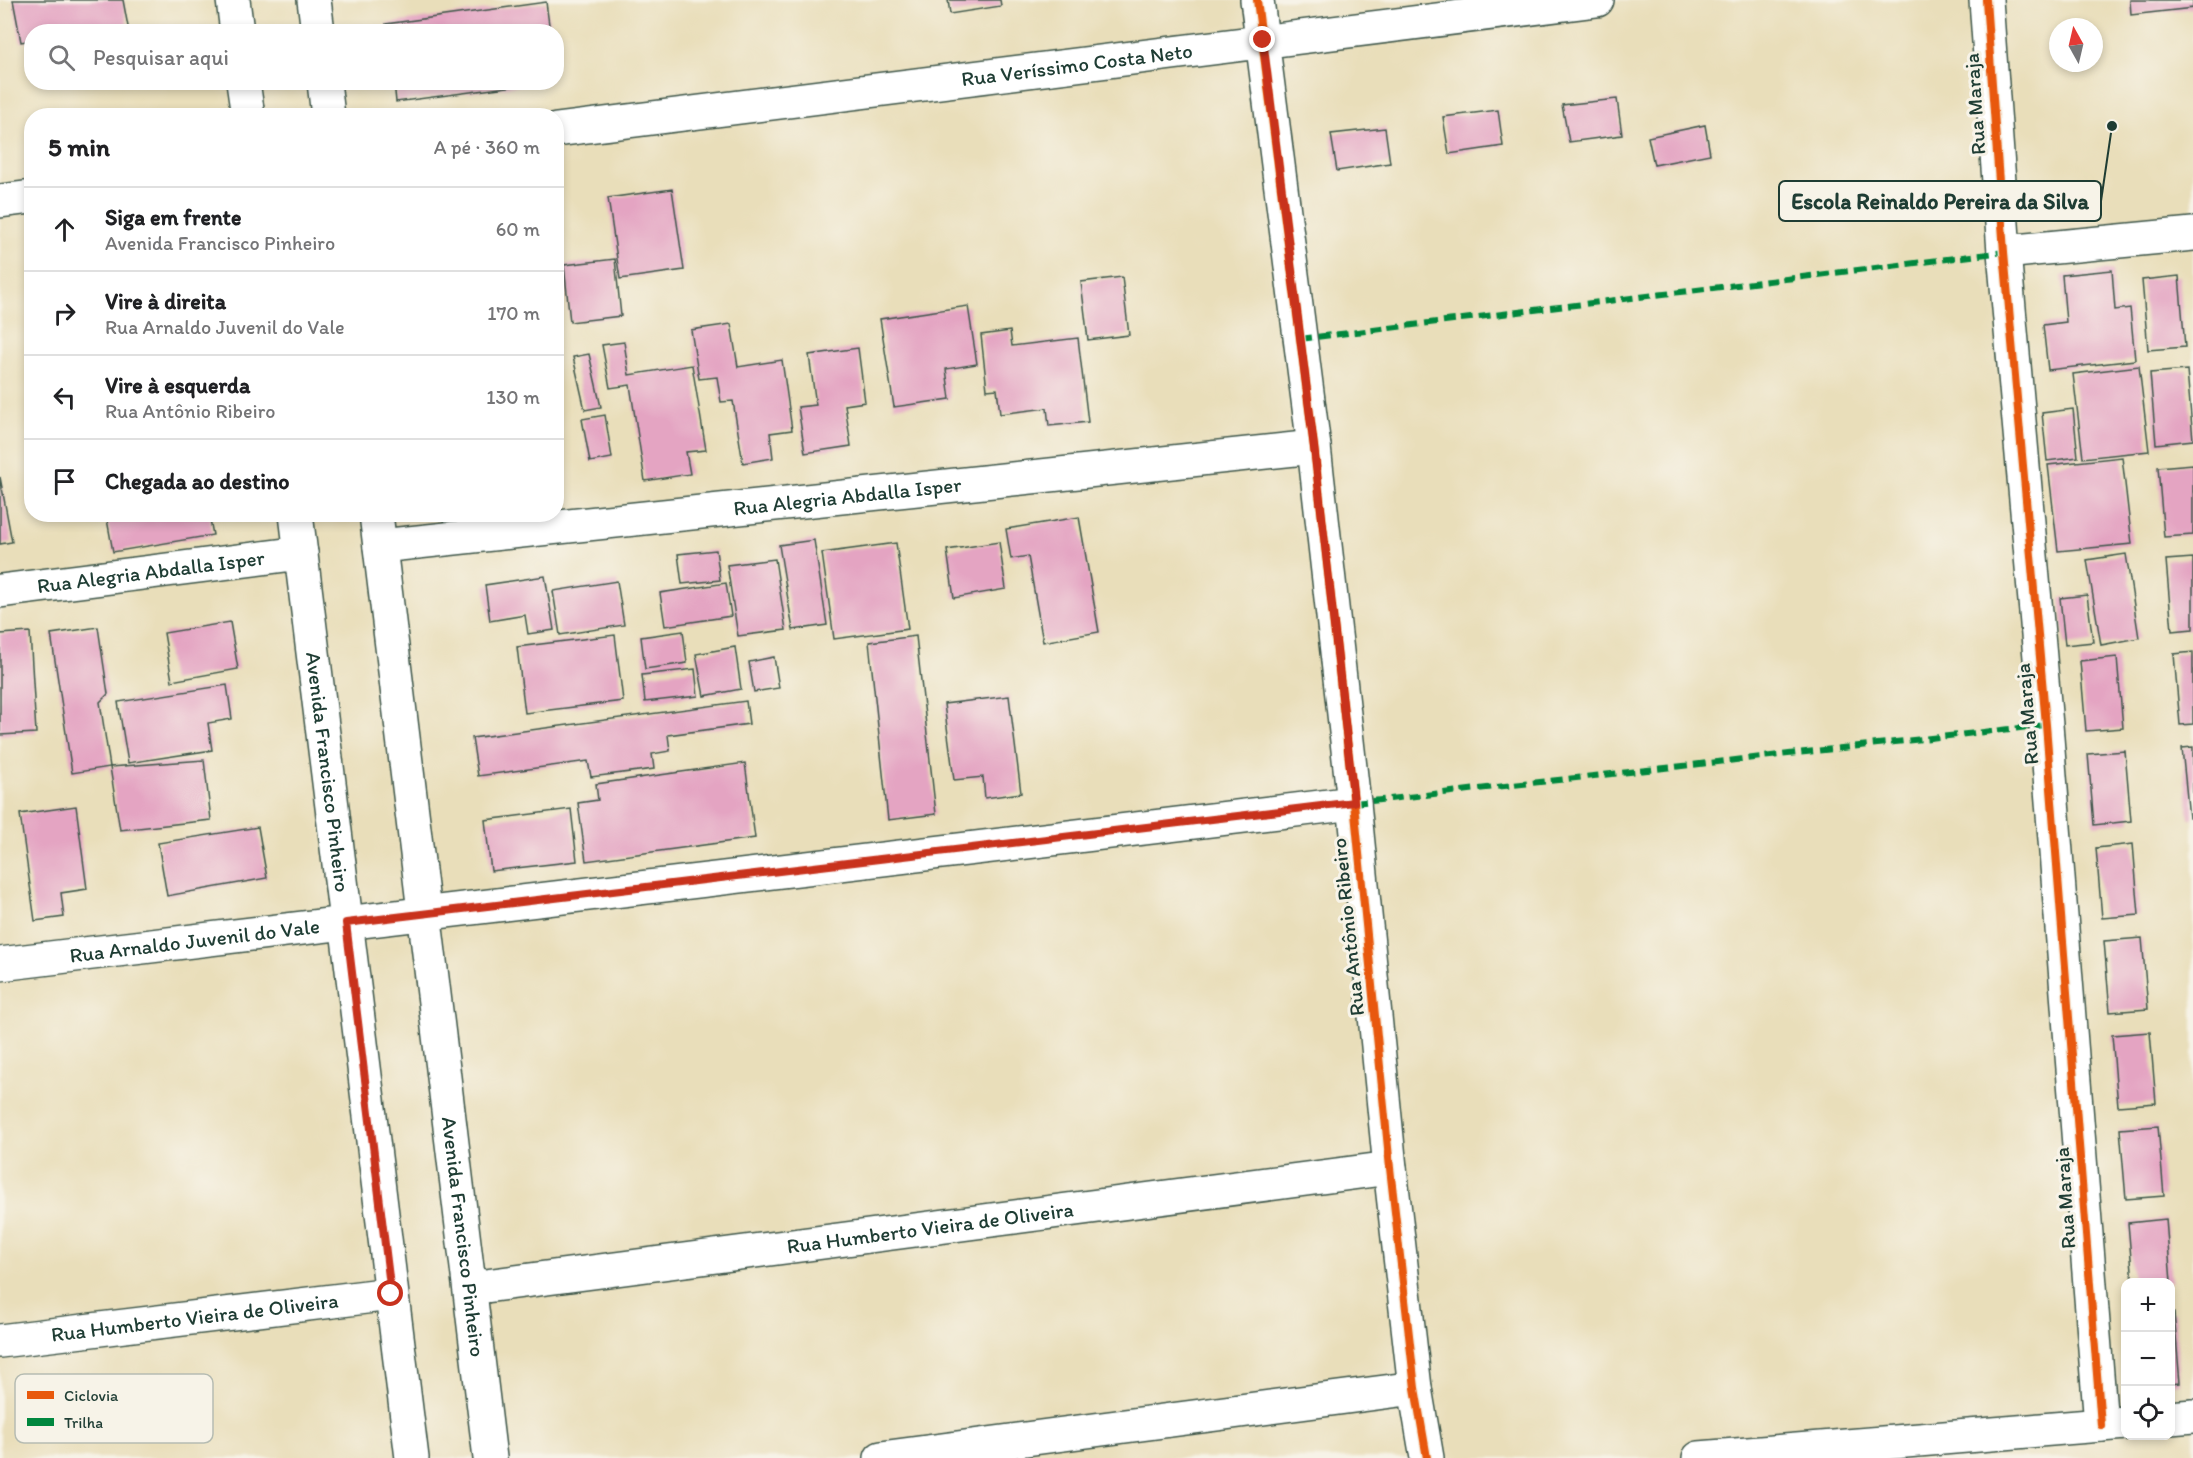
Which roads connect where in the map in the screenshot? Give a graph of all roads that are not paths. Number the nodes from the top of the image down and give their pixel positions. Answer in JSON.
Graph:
{"nodes":[{"id":1,"x":233,"y":0,"type":"edge"},
{"id":2,"x":314,"y":0,"type":"edge"},
{"id":3,"x":1257,"y":0,"type":"edge"},
{"id":4,"x":1597,"y":0,"type":"edge"},
{"id":5,"x":1986,"y":0,"type":"edge"},
{"id":6,"x":236,"y":24,"type":"edge"},
{"id":7,"x":317,"y":24,"type":"edge"},
{"id":8,"x":1263,"y":40,"type":"junction"},
{"id":9,"x":244,"y":90,"type":"edge"},
{"id":10,"x":325,"y":90,"type":"edge"},
{"id":11,"x":247,"y":108,"type":"edge"},
{"id":12,"x":327,"y":108,"type":"edge"},
{"id":13,"x":564,"y":129,"type":"edge"},
{"id":14,"x":24,"y":198,"type":"edge"},
{"id":15,"x":0,"y":201,"type":"edge"},
{"id":16,"x":2193,"y":234,"type":"edge"},
{"id":17,"x":2004,"y":252,"type":"junction"},
{"id":18,"x":1314,"y":447,"type":"junction"},
{"id":19,"x":297,"y":522,"type":"edge"},
{"id":20,"x":377,"y":522,"type":"edge"},
{"id":21,"x":380,"y":546,"type":"junction"},
{"id":22,"x":301,"y":553,"type":"junction"},
{"id":23,"x":0,"y":591,"type":"edge"},
{"id":24,"x":1354,"y":802,"type":"junction"},
{"id":25,"x":425,"y":914,"type":"junction"},
{"id":26,"x":346,"y":923,"type":"junction"},
{"id":27,"x":0,"y":964,"type":"edge"},
{"id":28,"x":1390,"y":1168,"type":"junction"},
{"id":29,"x":470,"y":1288,"type":"junction"},
{"id":30,"x":391,"y":1294,"type":"junction"},
{"id":31,"x":0,"y":1341,"type":"edge"},
{"id":32,"x":1415,"y":1388,"type":"junction"},
{"id":33,"x":2193,"y":1416,"type":"edge"},
{"id":34,"x":2175,"y":1418,"type":"edge"},
{"id":35,"x":2113,"y":1424,"type":"edge"},
{"id":36,"x":412,"y":1458,"type":"edge"},
{"id":37,"x":490,"y":1458,"type":"edge"},
{"id":38,"x":881,"y":1458,"type":"edge"},
{"id":39,"x":1427,"y":1458,"type":"edge"},
{"id":40,"x":1699,"y":1458,"type":"edge"}],
"edges":[{"from":1,"to":6,"type":"street"},
{"from":2,"to":7,"type":"street"},
{"from":3,"to":8,"type":"street","name":"Rua Antônio Ribeiro"},
{"from":4,"to":8,"type":"street","name":"Rua Veríssimo Costa Neto"},
{"from":5,"to":17,"type":"street","name":"Rua Maraja"},
{"from":8,"to":13,"type":"street","name":"Rua Veríssimo Costa Neto"},
{"from":8,"to":18,"type":"street","name":"Rua Antônio Ribeiro"},
{"from":9,"to":11,"type":"street"},
{"from":10,"to":12,"type":"street"},
{"from":14,"to":15,"type":"street"},
{"from":16,"to":17,"type":"street"},
{"from":17,"to":35,"type":"street","name":"Rua Maraja"},
{"from":18,"to":21,"type":"street","name":"Rua Alegria Abdalla Isper"},
{"from":18,"to":24,"type":"street","name":"Rua Antônio Ribeiro"},
{"from":19,"to":22,"type":"street","name":"Avenida Francisco Pinheiro"},
{"from":20,"to":21,"type":"street","name":"Avenida Francisco Pinheiro"},
{"from":21,"to":25,"type":"street","name":"Avenida Francisco Pinheiro"},
{"from":22,"to":23,"type":"street","name":"Rua Alegria Abdalla Isper"},
{"from":22,"to":26,"type":"street","name":"Avenida Francisco Pinheiro"},
{"from":24,"to":25,"type":"street","name":"Rua Arnaldo Juvenil do Vale"},
{"from":24,"to":28,"type":"street","name":"Rua Antônio Ribeiro"},
{"from":25,"to":26,"type":"street","name":"Rua Arnaldo Juvenil do Vale"},
{"from":25,"to":29,"type":"street","name":"Avenida Francisco Pinheiro"},
{"from":26,"to":27,"type":"street","name":"Rua Arnaldo Juvenil do Vale"},
{"from":26,"to":30,"type":"street","name":"Avenida Francisco Pinheiro"},
{"from":28,"to":29,"type":"street","name":"Rua Humberto Vieira de Oliveira"},
{"from":28,"to":32,"type":"street","name":"Rua Antônio Ribeiro"},
{"from":29,"to":37,"type":"street","name":"Avenida Francisco Pinheiro"},
{"from":30,"to":31,"type":"street","name":"Rua Humberto Vieira de Oliveira"},
{"from":30,"to":36,"type":"street","name":"Avenida Francisco Pinheiro"},
{"from":32,"to":38,"type":"street"},
{"from":32,"to":39,"type":"street","name":"Rua Antônio Ribeiro"},
{"from":33,"to":34,"type":"street"},
{"from":35,"to":40,"type":"street"}]}
